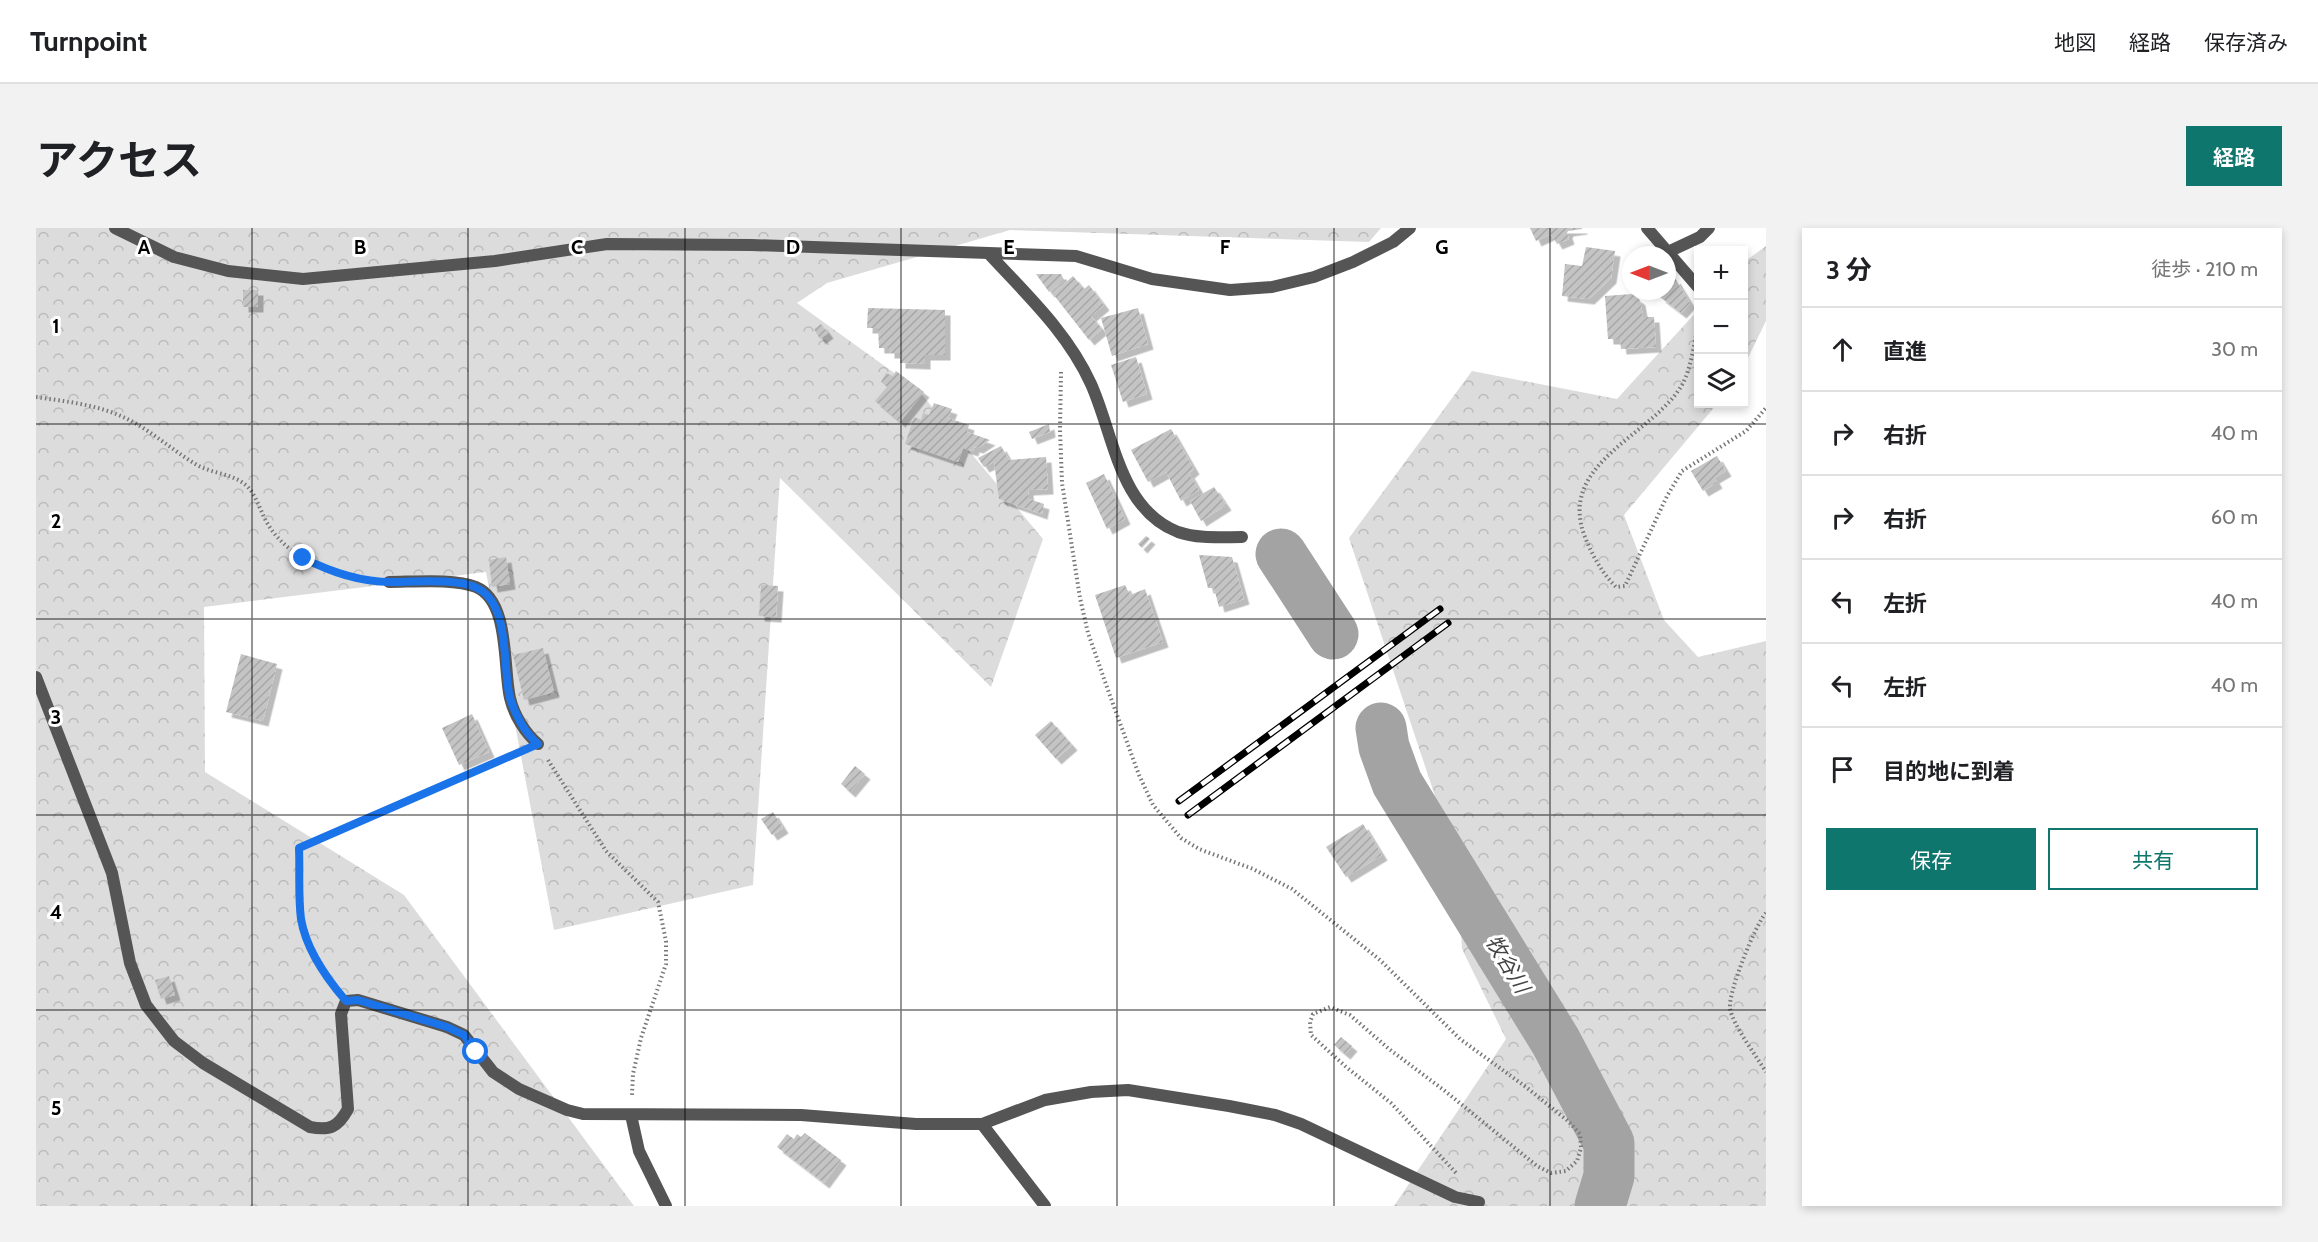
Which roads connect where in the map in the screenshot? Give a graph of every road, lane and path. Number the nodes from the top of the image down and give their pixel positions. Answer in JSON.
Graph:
{"nodes":[{"id":1,"x":115,"y":228,"type":"edge"},
{"id":2,"x":1410,"y":228,"type":"edge"},
{"id":3,"x":1647,"y":228,"type":"edge"},
{"id":4,"x":1709,"y":228,"type":"edge"},
{"id":5,"x":1663,"y":246,"type":"edge"},
{"id":6,"x":1676,"y":248,"type":"edge"},
{"id":7,"x":990,"y":255,"type":"junction"},
{"id":8,"x":1676,"y":261,"type":"edge"},
{"id":9,"x":1694,"y":282,"type":"edge"},
{"id":10,"x":1694,"y":339,"type":"edge"},
{"id":11,"x":1061,"y":368,"type":"dead end"},
{"id":12,"x":36,"y":397,"type":"edge"},
{"id":13,"x":1766,"y":408,"type":"edge"},
{"id":14,"x":1242,"y":537,"type":"dead end"},
{"id":15,"x":389,"y":582,"type":"joint"},
{"id":16,"x":36,"y":677,"type":"edge"},
{"id":17,"x":538,"y":744,"type":"junction"},
{"id":18,"x":1766,"y":914,"type":"edge"},
{"id":19,"x":346,"y":1001,"type":"junction"},
{"id":20,"x":1766,"y":1072,"type":"edge"},
{"id":21,"x":631,"y":1115,"type":"junction"},
{"id":22,"x":982,"y":1124,"type":"junction"},
{"id":23,"x":1479,"y":1202,"type":"joint"},
{"id":24,"x":666,"y":1206,"type":"edge"},
{"id":25,"x":1045,"y":1206,"type":"edge"}],
"edges":[{"from":1,"to":7,"type":"street"},
{"from":2,"to":7,"type":"street"},
{"from":3,"to":5,"type":"street"},
{"from":4,"to":6,"type":"street"},
{"from":7,"to":14,"type":"street"},
{"from":8,"to":9,"type":"street"},
{"from":10,"to":13,"type":"path"},
{"from":11,"to":23,"type":"path"},
{"from":12,"to":15,"type":"path"},
{"from":15,"to":17,"type":"street"},
{"from":16,"to":19,"type":"street"},
{"from":17,"to":19,"type":"path"},
{"from":17,"to":21,"type":"path"},
{"from":18,"to":20,"type":"path"},
{"from":19,"to":21,"type":"street"},
{"from":21,"to":22,"type":"street"},
{"from":21,"to":24,"type":"street"},
{"from":22,"to":23,"type":"street"},
{"from":22,"to":25,"type":"street"}]}
